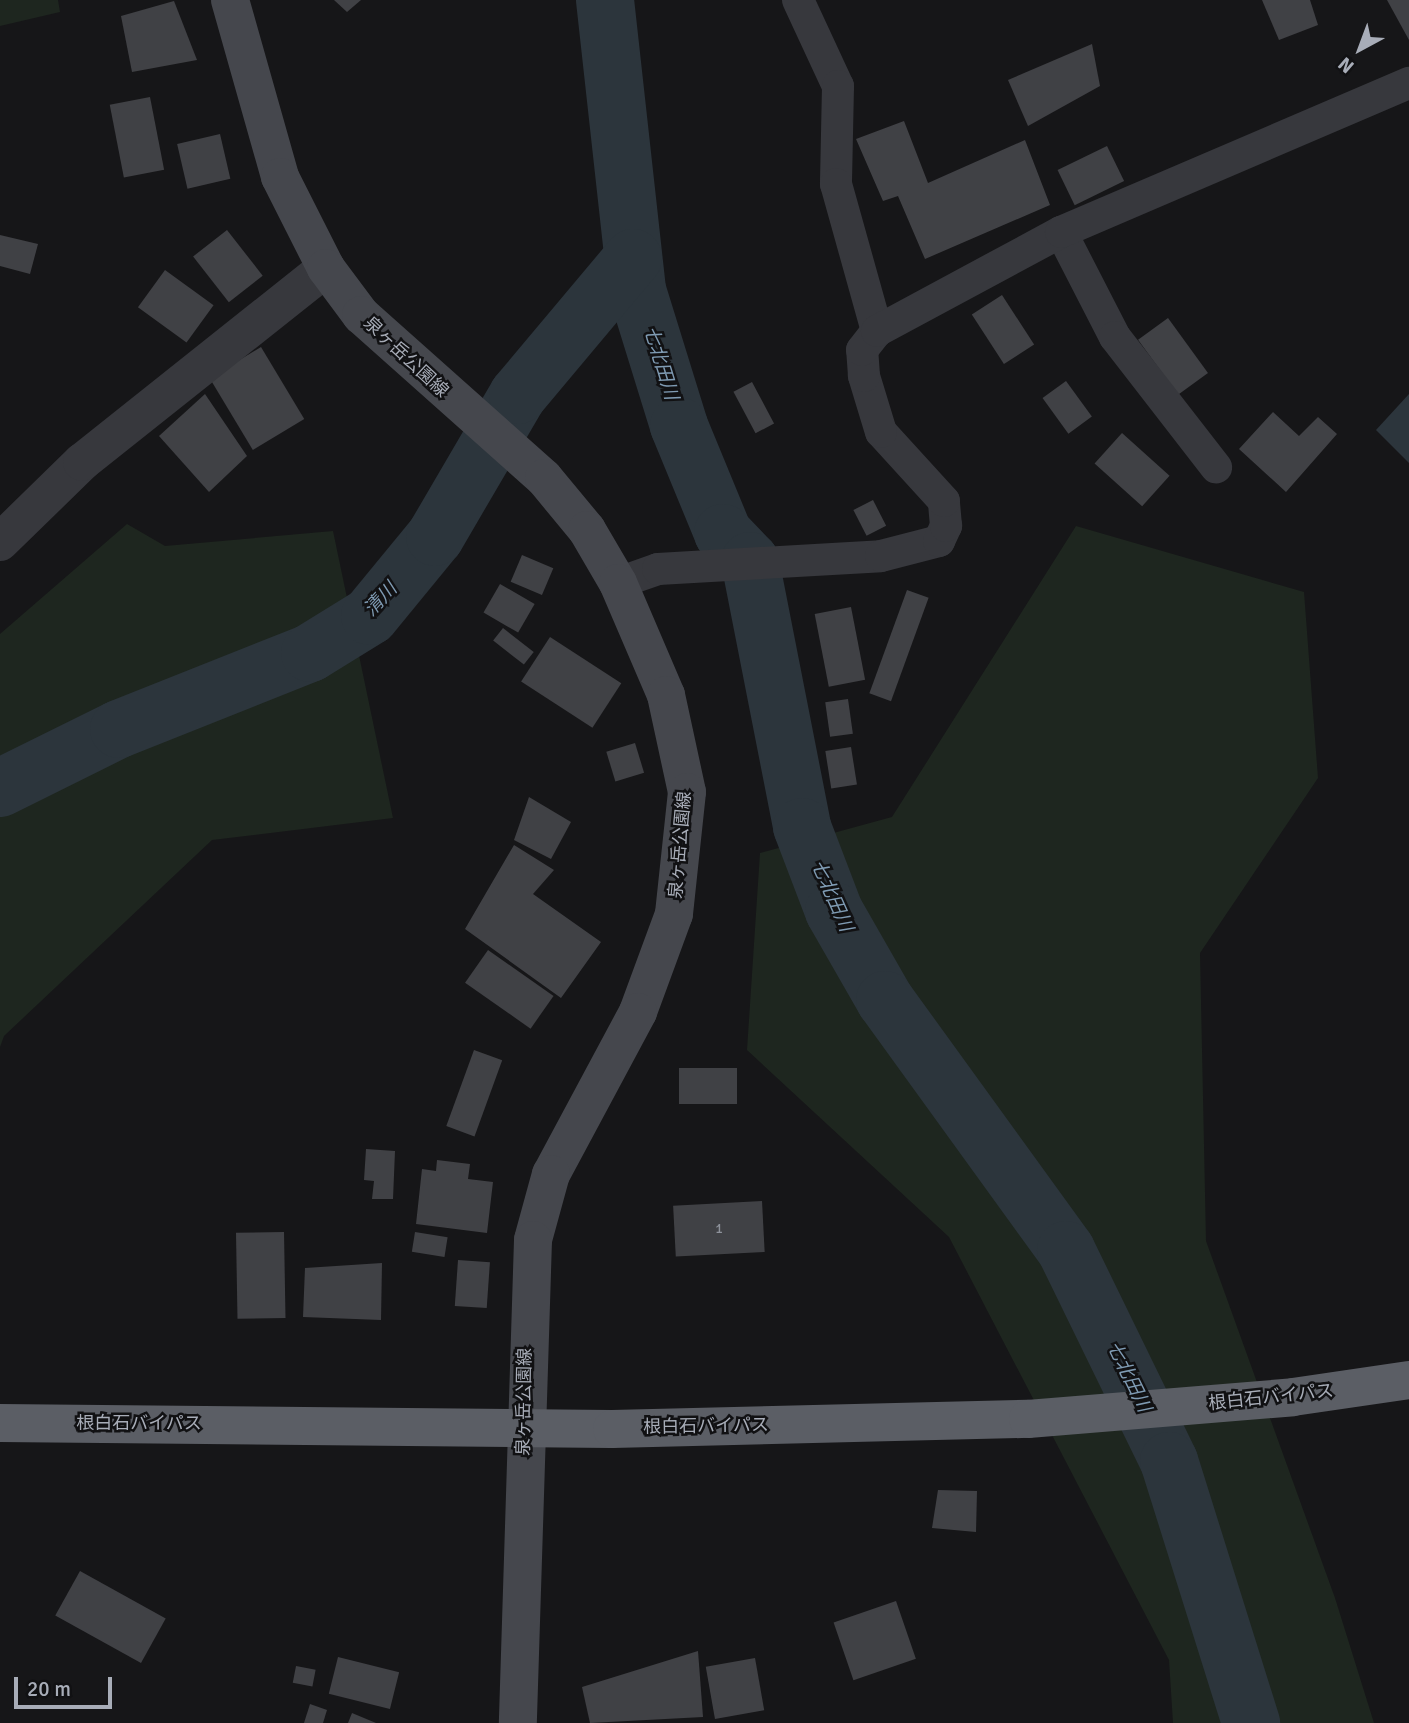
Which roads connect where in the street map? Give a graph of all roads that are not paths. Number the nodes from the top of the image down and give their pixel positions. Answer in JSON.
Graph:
{"nodes":[{"id":1,"x":230,"y":0,"type":"edge"},
{"id":2,"x":799,"y":0,"type":"edge"},
{"id":3,"x":1409,"y":83,"type":"edge"},
{"id":4,"x":1061,"y":232,"type":"junction"},
{"id":5,"x":326,"y":268,"type":"junction"},
{"id":6,"x":877,"y":331,"type":"junction"},
{"id":7,"x":1216,"y":467,"type":"dead end"},
{"id":8,"x":0,"y":542,"type":"edge"},
{"id":9,"x":618,"y":583,"type":"junction"},
{"id":10,"x":1409,"y":1380,"type":"edge"},
{"id":11,"x":0,"y":1423,"type":"edge"},
{"id":12,"x":523,"y":1426,"type":"junction"},
{"id":13,"x":518,"y":1723,"type":"edge"}],
"edges":[{"from":1,"to":5,"type":"main road","name":"泉ヶ岳公園線"},
{"from":2,"to":6,"type":"street"},
{"from":3,"to":4,"type":"street"},
{"from":4,"to":6,"type":"street"},
{"from":4,"to":7,"type":"street"},
{"from":5,"to":8,"type":"street"},
{"from":5,"to":9,"type":"main road","name":"泉ヶ岳公園線"},
{"from":6,"to":9,"type":"street"},
{"from":9,"to":12,"type":"main road","name":"泉ヶ岳公園線"},
{"from":10,"to":12,"type":"highway","name":"根白石バイパス"},
{"from":11,"to":12,"type":"highway","name":"根白石バイパス"},
{"from":12,"to":13,"type":"main road","name":"泉ヶ岳公園線"}]}
